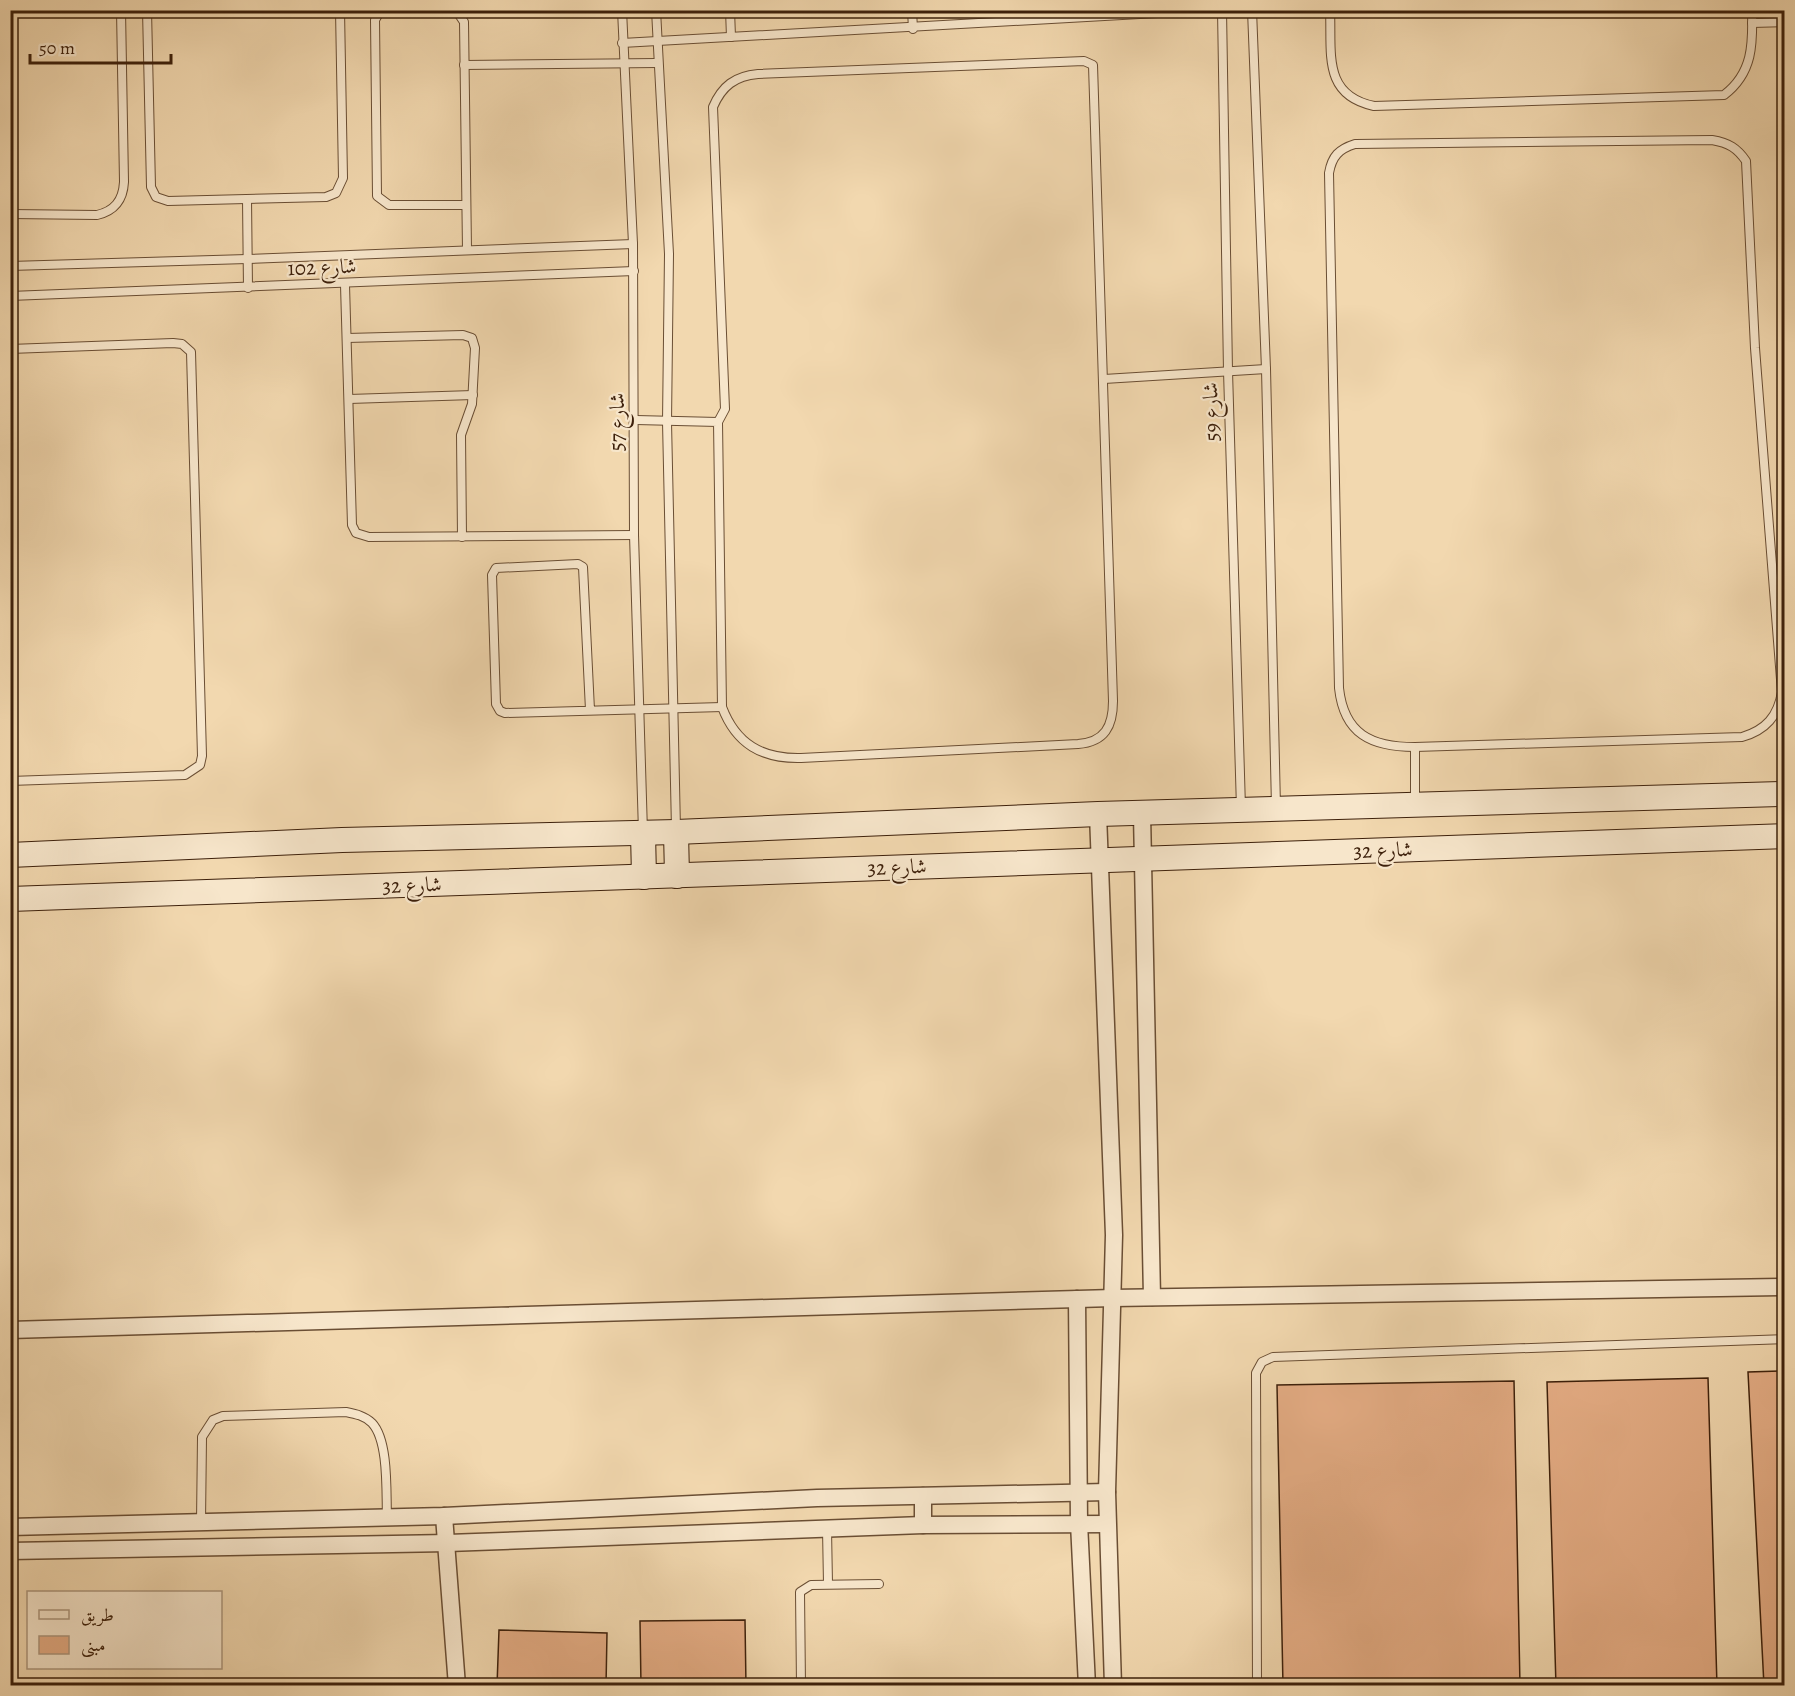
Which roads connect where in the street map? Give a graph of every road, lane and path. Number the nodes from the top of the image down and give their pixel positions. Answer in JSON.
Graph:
{"nodes":[{"id":1,"x":121,"y":10,"type":"edge"},
{"id":2,"x":147,"y":10,"type":"edge"},
{"id":3,"x":340,"y":10,"type":"edge"},
{"id":4,"x":381,"y":10,"type":"edge"},
{"id":5,"x":456,"y":10,"type":"edge"},
{"id":6,"x":622,"y":10,"type":"edge"},
{"id":7,"x":656,"y":10,"type":"edge"},
{"id":8,"x":730,"y":10,"type":"edge"},
{"id":9,"x":912,"y":10,"type":"edge"},
{"id":10,"x":1211,"y":10,"type":"edge"},
{"id":11,"x":1222,"y":10,"type":"edge"},
{"id":12,"x":1252,"y":10,"type":"edge"},
{"id":13,"x":1330,"y":10,"type":"edge"},
{"id":14,"x":1752,"y":10,"type":"edge"},
{"id":15,"x":1785,"y":22,"type":"edge"},
{"id":16,"x":1752,"y":23,"type":"junction"},
{"id":17,"x":913,"y":29,"type":"junction"},
{"id":18,"x":731,"y":37,"type":"junction"},
{"id":19,"x":657,"y":41,"type":"junction"},
{"id":20,"x":622,"y":43,"type":"junction"},
{"id":21,"x":657,"y":63,"type":"junction"},
{"id":22,"x":464,"y":65,"type":"junction"},
{"id":23,"x":624,"y":65,"type":"junction"},
{"id":24,"x":247,"y":199,"type":"junction"},
{"id":25,"x":466,"y":205,"type":"junction"},
{"id":26,"x":10,"y":214,"type":"edge"},
{"id":27,"x":633,"y":243,"type":"junction"},
{"id":28,"x":467,"y":250,"type":"junction"},
{"id":29,"x":247,"y":259,"type":"junction"},
{"id":30,"x":10,"y":266,"type":"edge"},
{"id":31,"x":634,"y":271,"type":"junction"},
{"id":32,"x":345,"y":285,"type":"junction"},
{"id":33,"x":248,"y":288,"type":"junction"},
{"id":34,"x":10,"y":296,"type":"edge"},
{"id":35,"x":347,"y":338,"type":"junction"},
{"id":36,"x":10,"y":349,"type":"edge"},
{"id":37,"x":1266,"y":369,"type":"junction"},
{"id":38,"x":1228,"y":371,"type":"junction"},
{"id":39,"x":1104,"y":380,"type":"junction"},
{"id":40,"x":473,"y":395,"type":"junction"},
{"id":41,"x":349,"y":399,"type":"junction"},
{"id":42,"x":636,"y":420,"type":"junction"},
{"id":43,"x":667,"y":422,"type":"junction"},
{"id":44,"x":718,"y":422,"type":"junction"},
{"id":45,"x":634,"y":534,"type":"junction"},
{"id":46,"x":462,"y":537,"type":"junction"},
{"id":47,"x":722,"y":707,"type":"junction"},
{"id":48,"x":674,"y":708,"type":"junction"},
{"id":49,"x":641,"y":709,"type":"junction"},
{"id":50,"x":590,"y":710,"type":"junction"},
{"id":51,"x":1415,"y":747,"type":"junction"},
{"id":52,"x":10,"y":781,"type":"edge"},
{"id":53,"x":1785,"y":794,"type":"edge"},
{"id":54,"x":1416,"y":806,"type":"junction"},
{"id":55,"x":1276,"y":811,"type":"junction"},
{"id":56,"x":1241,"y":812,"type":"junction"},
{"id":57,"x":1142,"y":813,"type":"junction"},
{"id":58,"x":1098,"y":814,"type":"junction"},
{"id":59,"x":676,"y":832,"type":"junction"},
{"id":60,"x":643,"y":833,"type":"junction"},
{"id":61,"x":1785,"y":836,"type":"edge"},
{"id":62,"x":10,"y":855,"type":"edge"},
{"id":63,"x":1143,"y":858,"type":"junction"},
{"id":64,"x":1100,"y":860,"type":"junction"},
{"id":65,"x":677,"y":876,"type":"junction"},
{"id":66,"x":644,"y":877,"type":"junction"},
{"id":67,"x":10,"y":899,"type":"edge"},
{"id":68,"x":1785,"y":1287,"type":"edge"},
{"id":69,"x":1152,"y":1297,"type":"junction"},
{"id":70,"x":1113,"y":1298,"type":"junction"},
{"id":71,"x":1077,"y":1299,"type":"junction"},
{"id":72,"x":10,"y":1330,"type":"edge"},
{"id":73,"x":1785,"y":1339,"type":"edge"},
{"id":74,"x":1107,"y":1492,"type":"junction"},
{"id":75,"x":1079,"y":1493,"type":"junction"},
{"id":76,"x":923,"y":1496,"type":"junction"},
{"id":77,"x":444,"y":1516,"type":"junction"},
{"id":78,"x":387,"y":1517,"type":"junction"},
{"id":79,"x":201,"y":1522,"type":"junction"},
{"id":80,"x":1079,"y":1523,"type":"junction"},
{"id":81,"x":1107,"y":1524,"type":"junction"},
{"id":82,"x":923,"y":1525,"type":"junction"},
{"id":83,"x":10,"y":1527,"type":"edge"},
{"id":84,"x":827,"y":1529,"type":"junction"},
{"id":85,"x":448,"y":1543,"type":"junction"},
{"id":86,"x":10,"y":1551,"type":"edge"},
{"id":87,"x":828,"y":1584,"type":"junction"},
{"id":88,"x":879,"y":1584,"type":"dead end"},
{"id":89,"x":457,"y":1686,"type":"edge"},
{"id":90,"x":801,"y":1686,"type":"edge"},
{"id":91,"x":1087,"y":1686,"type":"edge"},
{"id":92,"x":1113,"y":1686,"type":"edge"},
{"id":93,"x":1257,"y":1686,"type":"edge"}],
"edges":[{"from":1,"to":26,"type":"lane"},
{"from":2,"to":24,"type":"lane"},
{"from":3,"to":24,"type":"lane"},
{"from":4,"to":25,"type":"lane"},
{"from":5,"to":22,"type":"lane"},
{"from":6,"to":20,"type":"lane","name":"شارع 57"},
{"from":7,"to":19,"type":"lane"},
{"from":8,"to":18,"type":"lane"},
{"from":9,"to":17,"type":"lane"},
{"from":10,"to":17,"type":"lane"},
{"from":11,"to":38,"type":"lane","name":"شارع 59"},
{"from":12,"to":37,"type":"lane"},
{"from":13,"to":16,"type":"lane"},
{"from":14,"to":16,"type":"lane"},
{"from":15,"to":16,"type":"lane"},
{"from":17,"to":18,"type":"lane"},
{"from":18,"to":19,"type":"lane"},
{"from":19,"to":20,"type":"lane"},
{"from":19,"to":21,"type":"lane"},
{"from":20,"to":23,"type":"lane","name":"شارع 57"},
{"from":21,"to":23,"type":"lane"},
{"from":21,"to":43,"type":"lane"},
{"from":22,"to":23,"type":"lane"},
{"from":22,"to":25,"type":"lane"},
{"from":23,"to":27,"type":"lane","name":"شارع 57"},
{"from":24,"to":29,"type":"lane"},
{"from":25,"to":28,"type":"lane"},
{"from":27,"to":28,"type":"lane","name":"شارع 102"},
{"from":27,"to":31,"type":"lane","name":"شارع 57"},
{"from":28,"to":29,"type":"lane","name":"شارع 102"},
{"from":29,"to":30,"type":"lane","name":"شارع 102"},
{"from":29,"to":33,"type":"lane"},
{"from":31,"to":32,"type":"lane","name":"شارع 102"},
{"from":31,"to":42,"type":"lane","name":"شارع 57"},
{"from":32,"to":33,"type":"lane","name":"شارع 102"},
{"from":32,"to":35,"type":"lane"},
{"from":33,"to":34,"type":"lane","name":"شارع 102"},
{"from":35,"to":40,"type":"lane"},
{"from":35,"to":41,"type":"lane"},
{"from":36,"to":52,"type":"lane"},
{"from":37,"to":38,"type":"lane"},
{"from":37,"to":55,"type":"lane"},
{"from":38,"to":39,"type":"lane"},
{"from":38,"to":56,"type":"lane","name":"شارع 59"},
{"from":39,"to":44,"type":"lane"},
{"from":39,"to":47,"type":"lane"},
{"from":40,"to":41,"type":"lane"},
{"from":40,"to":46,"type":"lane"},
{"from":41,"to":46,"type":"lane"},
{"from":42,"to":43,"type":"lane"},
{"from":42,"to":45,"type":"lane","name":"شارع 57"},
{"from":43,"to":44,"type":"lane"},
{"from":43,"to":48,"type":"lane"},
{"from":44,"to":47,"type":"lane"},
{"from":45,"to":46,"type":"lane"},
{"from":45,"to":49,"type":"lane","name":"شارع 57"},
{"from":47,"to":48,"type":"lane"},
{"from":48,"to":49,"type":"lane"},
{"from":48,"to":59,"type":"lane"},
{"from":49,"to":50,"type":"lane"},
{"from":49,"to":60,"type":"lane","name":"شارع 57"},
{"from":50,"to":50,"type":"lane"},
{"from":51,"to":51,"type":"lane"},
{"from":51,"to":54,"type":"lane"},
{"from":53,"to":54,"type":"main road","name":"شارع 32"},
{"from":54,"to":55,"type":"main road","name":"شارع 32"},
{"from":55,"to":56,"type":"main road","name":"شارع 32"},
{"from":56,"to":57,"type":"main road","name":"شارع 32"},
{"from":57,"to":58,"type":"main road","name":"شارع 32"},
{"from":57,"to":63,"type":"street"},
{"from":58,"to":59,"type":"main road","name":"شارع 32"},
{"from":58,"to":64,"type":"street"},
{"from":59,"to":60,"type":"main road","name":"شارع 32"},
{"from":59,"to":65,"type":"main road"},
{"from":60,"to":62,"type":"main road","name":"شارع 32"},
{"from":60,"to":66,"type":"main road"},
{"from":61,"to":63,"type":"main road","name":"شارع 32"},
{"from":63,"to":64,"type":"main road","name":"شارع 32"},
{"from":63,"to":69,"type":"street"},
{"from":64,"to":65,"type":"main road","name":"شارع 32"},
{"from":64,"to":70,"type":"street"},
{"from":65,"to":66,"type":"main road","name":"شارع 32"},
{"from":66,"to":67,"type":"main road","name":"شارع 32"},
{"from":68,"to":69,"type":"street"},
{"from":69,"to":70,"type":"street"},
{"from":70,"to":71,"type":"street"},
{"from":70,"to":74,"type":"street"},
{"from":71,"to":72,"type":"street"},
{"from":71,"to":75,"type":"street"},
{"from":73,"to":93,"type":"lane"},
{"from":74,"to":75,"type":"street"},
{"from":74,"to":81,"type":"street"},
{"from":75,"to":76,"type":"street"},
{"from":75,"to":80,"type":"street"},
{"from":76,"to":77,"type":"street"},
{"from":76,"to":82,"type":"street"},
{"from":77,"to":78,"type":"street"},
{"from":77,"to":85,"type":"street"},
{"from":78,"to":79,"type":"street"},
{"from":78,"to":79,"type":"lane"},
{"from":79,"to":83,"type":"street"},
{"from":80,"to":81,"type":"street"},
{"from":80,"to":82,"type":"street"},
{"from":80,"to":91,"type":"street"},
{"from":81,"to":92,"type":"street"},
{"from":82,"to":84,"type":"street"},
{"from":84,"to":85,"type":"street"},
{"from":84,"to":87,"type":"lane"},
{"from":85,"to":86,"type":"street"},
{"from":85,"to":89,"type":"street"},
{"from":87,"to":88,"type":"lane"},
{"from":87,"to":90,"type":"lane"}]}
